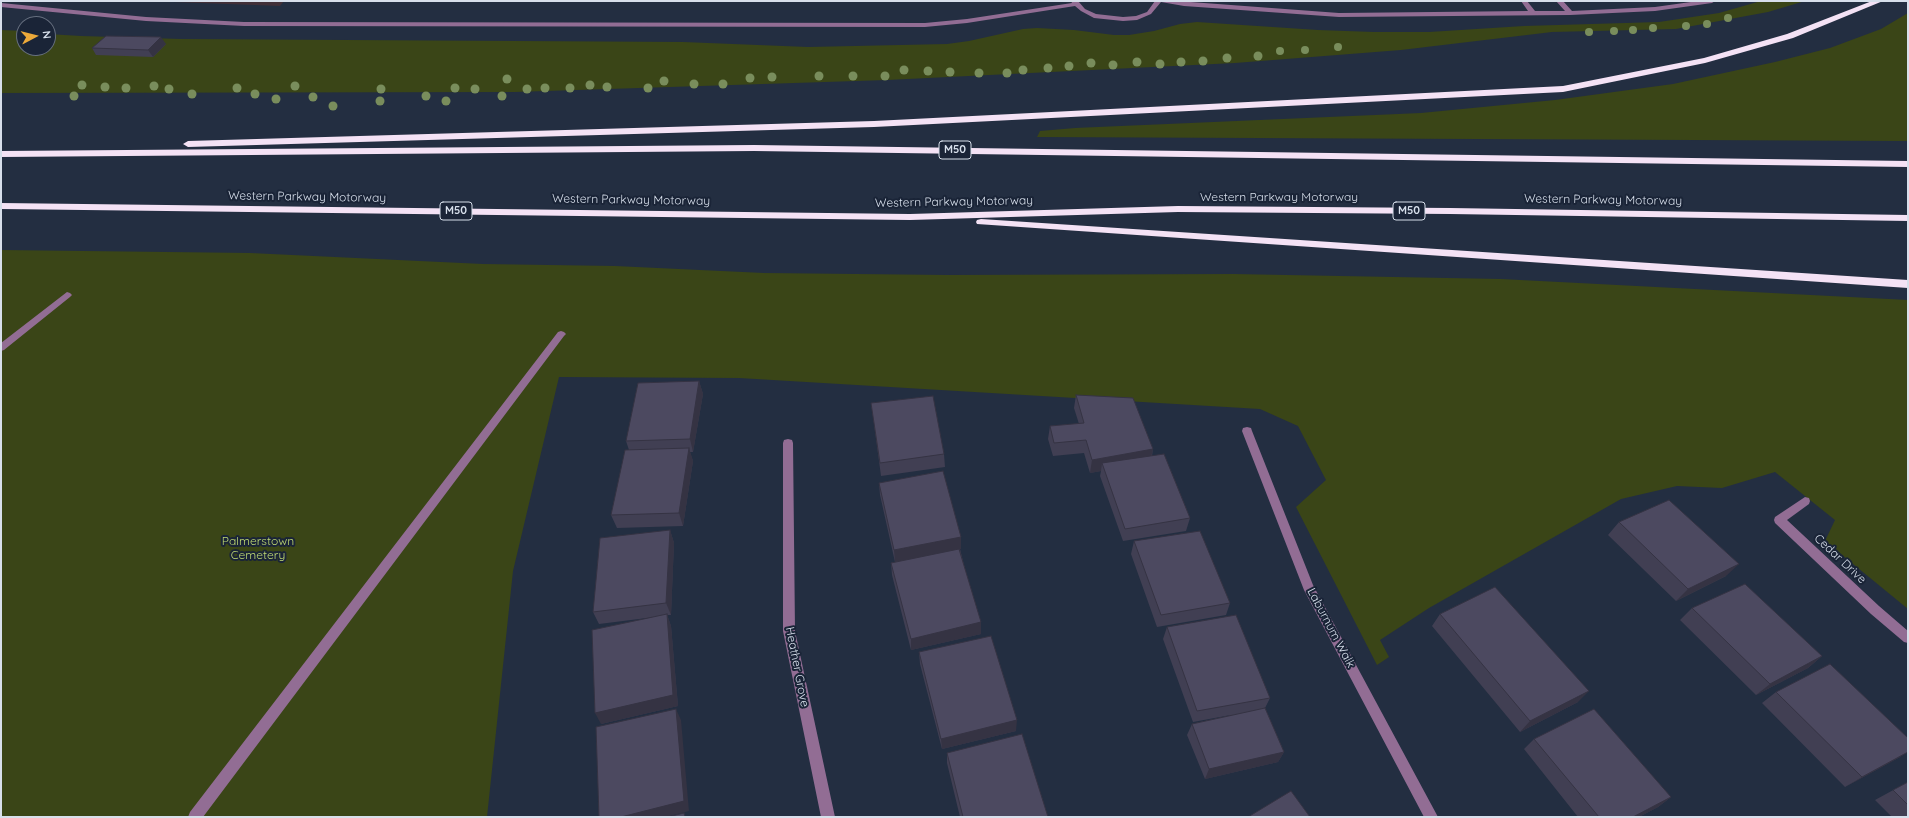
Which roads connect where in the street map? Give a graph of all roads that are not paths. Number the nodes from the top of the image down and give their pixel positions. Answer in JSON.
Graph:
{"nodes":[{"id":1,"x":1158,"y":1,"type":"edge"},
{"id":2,"x":1164,"y":1,"type":"edge"},
{"id":3,"x":1524,"y":1,"type":"edge"},
{"id":4,"x":1559,"y":1,"type":"edge"},
{"id":5,"x":1712,"y":1,"type":"edge"},
{"id":6,"x":1879,"y":1,"type":"edge"},
{"id":7,"x":1075,"y":2,"type":"edge"},
{"id":8,"x":1,"y":5,"type":"edge"},
{"id":9,"x":1570,"y":13,"type":"junction"},
{"id":10,"x":1534,"y":14,"type":"junction"},
{"id":11,"x":1,"y":149,"type":"edge"},
{"id":12,"x":1,"y":154,"type":"edge"},
{"id":13,"x":1908,"y":164,"type":"edge"},
{"id":14,"x":1,"y":206,"type":"edge"},
{"id":15,"x":910,"y":217,"type":"junction"},
{"id":16,"x":1908,"y":218,"type":"edge"},
{"id":17,"x":1908,"y":284,"type":"edge"},
{"id":18,"x":67,"y":294,"type":"dead end"},
{"id":19,"x":561,"y":334,"type":"dead end"},
{"id":20,"x":1,"y":348,"type":"edge"},
{"id":21,"x":1247,"y":431,"type":"dead end"},
{"id":22,"x":788,"y":443,"type":"dead end"},
{"id":23,"x":1805,"y":501,"type":"dead end"},
{"id":24,"x":1908,"y":638,"type":"edge"},
{"id":25,"x":195,"y":817,"type":"edge"},
{"id":26,"x":828,"y":817,"type":"edge"},
{"id":27,"x":1431,"y":817,"type":"edge"}],
"edges":[{"from":1,"to":7,"type":"street"},
{"from":2,"to":10,"type":"street"},
{"from":3,"to":10,"type":"street"},
{"from":4,"to":9,"type":"street"},
{"from":5,"to":9,"type":"street"},
{"from":6,"to":11,"type":"highway"},
{"from":7,"to":8,"type":"street"},
{"from":9,"to":10,"type":"street"},
{"from":12,"to":13,"type":"highway","number":"M50"},
{"from":14,"to":15,"type":"highway","name":"Western Parkway Motorway","number":"M50"},
{"from":15,"to":16,"type":"highway","name":"Western Parkway Motorway","number":"M50"},
{"from":15,"to":17,"type":"highway"},
{"from":18,"to":20,"type":"street"},
{"from":19,"to":25,"type":"street"},
{"from":21,"to":27,"type":"street","name":"Laburnum Walk"},
{"from":22,"to":26,"type":"street","name":"Heather Grove"},
{"from":23,"to":24,"type":"street","name":"Cedar Drive"}]}
